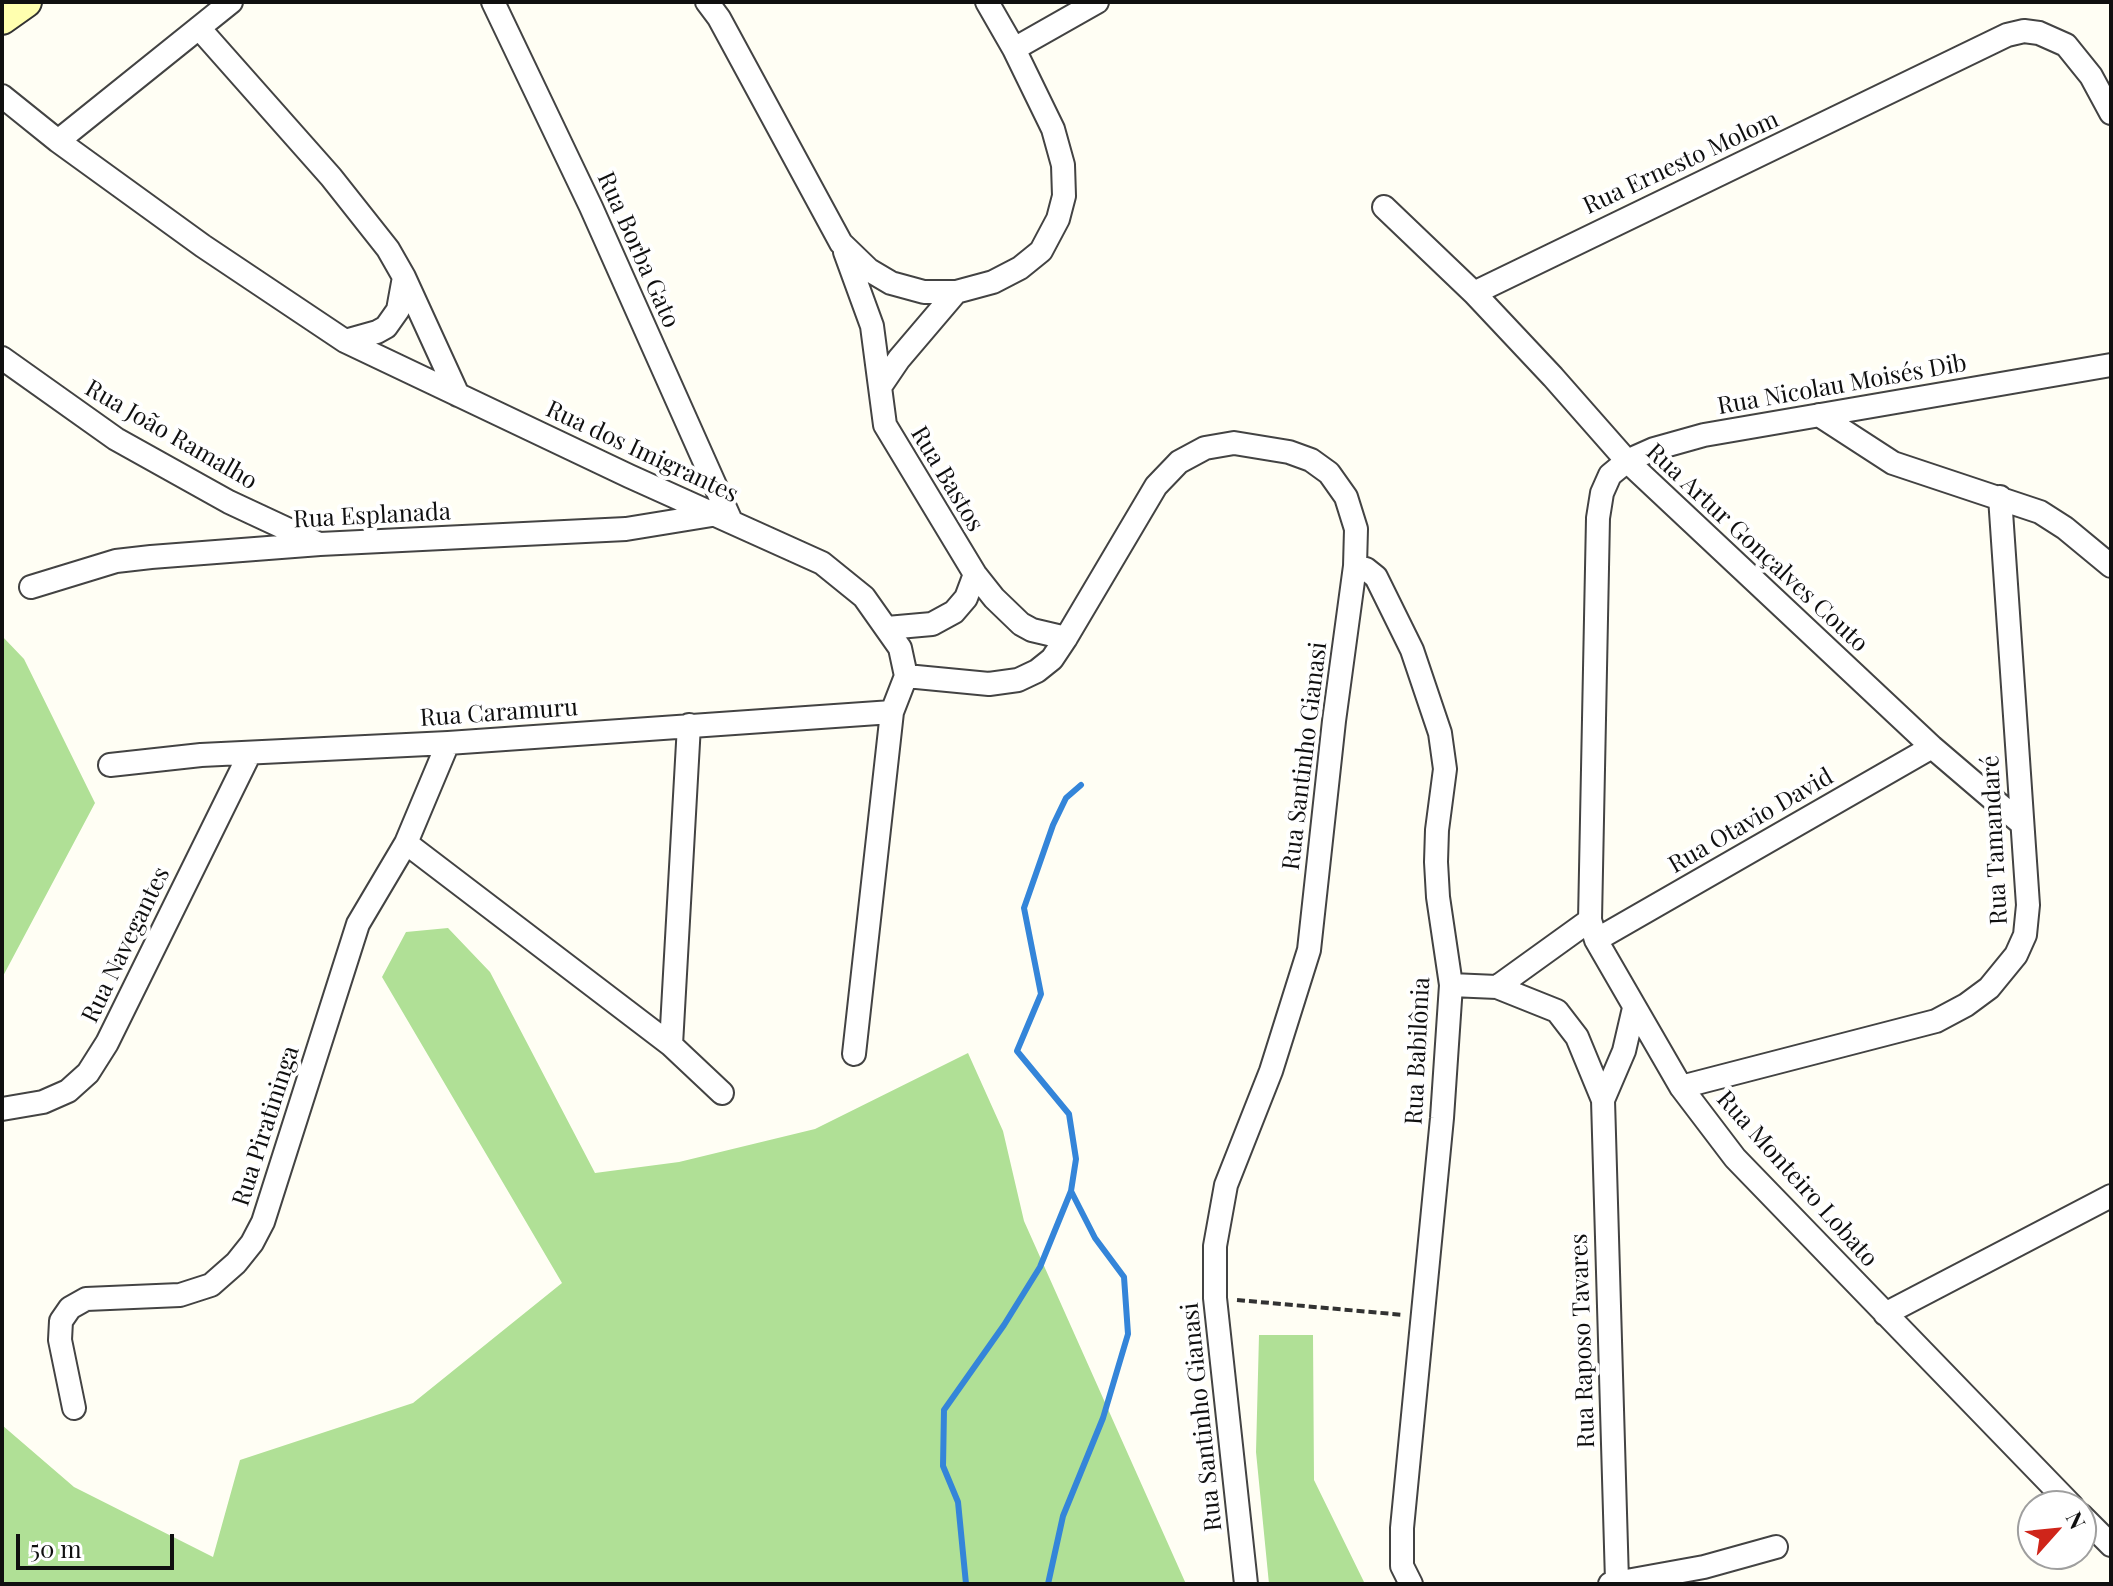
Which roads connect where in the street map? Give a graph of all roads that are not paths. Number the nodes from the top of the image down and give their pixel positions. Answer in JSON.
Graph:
{"nodes":[{"id":1,"x":26,"y":2,"type":"edge"},
{"id":2,"x":231,"y":2,"type":"edge"},
{"id":3,"x":493,"y":2,"type":"edge"},
{"id":4,"x":707,"y":2,"type":"edge"},
{"id":5,"x":987,"y":2,"type":"edge"},
{"id":6,"x":1097,"y":2,"type":"edge"},
{"id":7,"x":2,"y":19,"type":"edge"},
{"id":8,"x":199,"y":28,"type":"junction"},
{"id":9,"x":1014,"y":49,"type":"junction"},
{"id":10,"x":2,"y":96,"type":"edge"},
{"id":11,"x":2111,"y":113,"type":"edge"},
{"id":12,"x":58,"y":141,"type":"junction"},
{"id":13,"x":1384,"y":207,"type":"dead end"},
{"id":14,"x":841,"y":243,"type":"junction"},
{"id":15,"x":404,"y":277,"type":"junction"},
{"id":16,"x":956,"y":292,"type":"junction"},
{"id":17,"x":1474,"y":293,"type":"junction"},
{"id":18,"x":345,"y":341,"type":"junction"},
{"id":19,"x":2,"y":358,"type":"edge"},
{"id":20,"x":2111,"y":365,"type":"edge"},
{"id":21,"x":880,"y":387,"type":"junction"},
{"id":22,"x":458,"y":395,"type":"junction"},
{"id":23,"x":1819,"y":415,"type":"junction"},
{"id":24,"x":1627,"y":461,"type":"junction"},
{"id":25,"x":2000,"y":497,"type":"junction"},
{"id":26,"x":725,"y":518,"type":"junction"},
{"id":27,"x":320,"y":544,"type":"junction"},
{"id":28,"x":1355,"y":566,"type":"junction"},
{"id":29,"x":2111,"y":566,"type":"edge"},
{"id":30,"x":975,"y":574,"type":"junction"},
{"id":31,"x":31,"y":587,"type":"dead end"},
{"id":32,"x":887,"y":628,"type":"junction"},
{"id":33,"x":1066,"y":638,"type":"junction"},
{"id":34,"x":906,"y":676,"type":"junction"},
{"id":35,"x":892,"y":712,"type":"junction"},
{"id":36,"x":689,"y":725,"type":"junction"},
{"id":37,"x":448,"y":743,"type":"junction"},
{"id":38,"x":1932,"y":747,"type":"junction"},
{"id":39,"x":250,"y":753,"type":"junction"},
{"id":40,"x":110,"y":765,"type":"dead end"},
{"id":41,"x":2022,"y":824,"type":"junction"},
{"id":42,"x":406,"y":843,"type":"junction"},
{"id":43,"x":1593,"y":930,"type":"junction"},
{"id":44,"x":1451,"y":985,"type":"junction"},
{"id":45,"x":1497,"y":987,"type":"junction"},
{"id":46,"x":1634,"y":1008,"type":"junction"},
{"id":47,"x":671,"y":1045,"type":"junction"},
{"id":48,"x":854,"y":1054,"type":"dead end"},
{"id":49,"x":1681,"y":1087,"type":"junction"},
{"id":50,"x":722,"y":1093,"type":"dead end"},
{"id":51,"x":1603,"y":1100,"type":"junction"},
{"id":52,"x":2,"y":1109,"type":"edge"},
{"id":53,"x":2111,"y":1196,"type":"edge"},
{"id":54,"x":1885,"y":1314,"type":"junction"},
{"id":55,"x":74,"y":1408,"type":"dead end"},
{"id":56,"x":2056,"y":1490,"type":"edge"},
{"id":57,"x":1776,"y":1547,"type":"dead end"},
{"id":58,"x":1406,"y":1575,"type":"edge"},
{"id":59,"x":1614,"y":1583,"type":"edge"},
{"id":60,"x":1246,"y":1584,"type":"edge"}],
"edges":[{"from":1,"to":7,"type":"street"},
{"from":2,"to":8,"type":"street"},
{"from":3,"to":26,"type":"street","name":"Rua Borba Gato"},
{"from":4,"to":14,"type":"street"},
{"from":5,"to":9,"type":"street"},
{"from":6,"to":9,"type":"street"},
{"from":8,"to":12,"type":"street"},
{"from":8,"to":15,"type":"street"},
{"from":9,"to":16,"type":"street"},
{"from":10,"to":12,"type":"street","name":"Rua dos Imigrantes"},
{"from":11,"to":17,"type":"street","name":"Rua Ernesto Molom"},
{"from":12,"to":18,"type":"street","name":"Rua dos Imigrantes"},
{"from":13,"to":17,"type":"street"},
{"from":14,"to":16,"type":"street"},
{"from":14,"to":21,"type":"street","name":"Rua Bastos"},
{"from":15,"to":18,"type":"street"},
{"from":15,"to":22,"type":"street"},
{"from":16,"to":21,"type":"street"},
{"from":17,"to":24,"type":"street","name":"Rua Artur Gonçalves Couto"},
{"from":18,"to":22,"type":"street","name":"Rua dos Imigrantes"},
{"from":19,"to":27,"type":"street","name":"Rua João Ramalho"},
{"from":20,"to":23,"type":"street","name":"Rua Nicolau Moisés Dib"},
{"from":21,"to":30,"type":"street","name":"Rua Bastos"},
{"from":22,"to":26,"type":"street","name":"Rua dos Imigrantes"},
{"from":23,"to":24,"type":"street","name":"Rua Nicolau Moisés Dib"},
{"from":23,"to":25,"type":"street"},
{"from":24,"to":38,"type":"street","name":"Rua Artur Gonçalves Couto"},
{"from":24,"to":43,"type":"street","name":"Rua Nicolau Moisés Dib"},
{"from":25,"to":29,"type":"street"},
{"from":25,"to":41,"type":"street","name":"Rua Tamandaré"},
{"from":26,"to":27,"type":"street","name":"Rua Esplanada"},
{"from":26,"to":32,"type":"street","name":"Rua dos Imigrantes"},
{"from":27,"to":31,"type":"street","name":"Rua Esplanada"},
{"from":28,"to":33,"type":"street","name":"Rua Santinho Gianasi"},
{"from":28,"to":44,"type":"street","name":"Rua Babilônia"},
{"from":28,"to":60,"type":"street","name":"Rua Santinho Gianasi"},
{"from":30,"to":32,"type":"street"},
{"from":30,"to":33,"type":"street","name":"Rua Bastos"},
{"from":32,"to":34,"type":"street","name":"Rua dos Imigrantes"},
{"from":33,"to":34,"type":"street","name":"Rua Santinho Gianasi"},
{"from":34,"to":35,"type":"street"},
{"from":35,"to":36,"type":"street","name":"Rua Caramuru"},
{"from":35,"to":48,"type":"street"},
{"from":36,"to":37,"type":"street","name":"Rua Caramuru"},
{"from":36,"to":47,"type":"street"},
{"from":37,"to":39,"type":"street","name":"Rua Caramuru"},
{"from":37,"to":42,"type":"street","name":"Rua Piratininga"},
{"from":38,"to":41,"type":"street","name":"Rua Artur Gonçalves Couto"},
{"from":38,"to":43,"type":"street","name":"Rua Otavio David"},
{"from":39,"to":40,"type":"street","name":"Rua Caramuru"},
{"from":39,"to":52,"type":"street","name":"Rua Navegantes"},
{"from":41,"to":49,"type":"street","name":"Rua Tamandaré"},
{"from":42,"to":47,"type":"street"},
{"from":42,"to":55,"type":"street","name":"Rua Piratininga"},
{"from":43,"to":45,"type":"street","name":"Rua Otavio David"},
{"from":43,"to":46,"type":"street","name":"Rua Monteiro Lobato"},
{"from":44,"to":45,"type":"street","name":"Rua Raposo Tavares"},
{"from":44,"to":58,"type":"street","name":"Rua Babilônia"},
{"from":45,"to":51,"type":"street","name":"Rua Raposo Tavares"},
{"from":46,"to":49,"type":"street","name":"Rua Monteiro Lobato"},
{"from":46,"to":51,"type":"street","name":"Rua Raposo Tavares"},
{"from":47,"to":50,"type":"street"},
{"from":49,"to":54,"type":"street","name":"Rua Monteiro Lobato"},
{"from":51,"to":59,"type":"street","name":"Rua Raposo Tavares"},
{"from":53,"to":54,"type":"street"},
{"from":54,"to":56,"type":"street","name":"Rua Monteiro Lobato"},
{"from":57,"to":59,"type":"street"}]}
